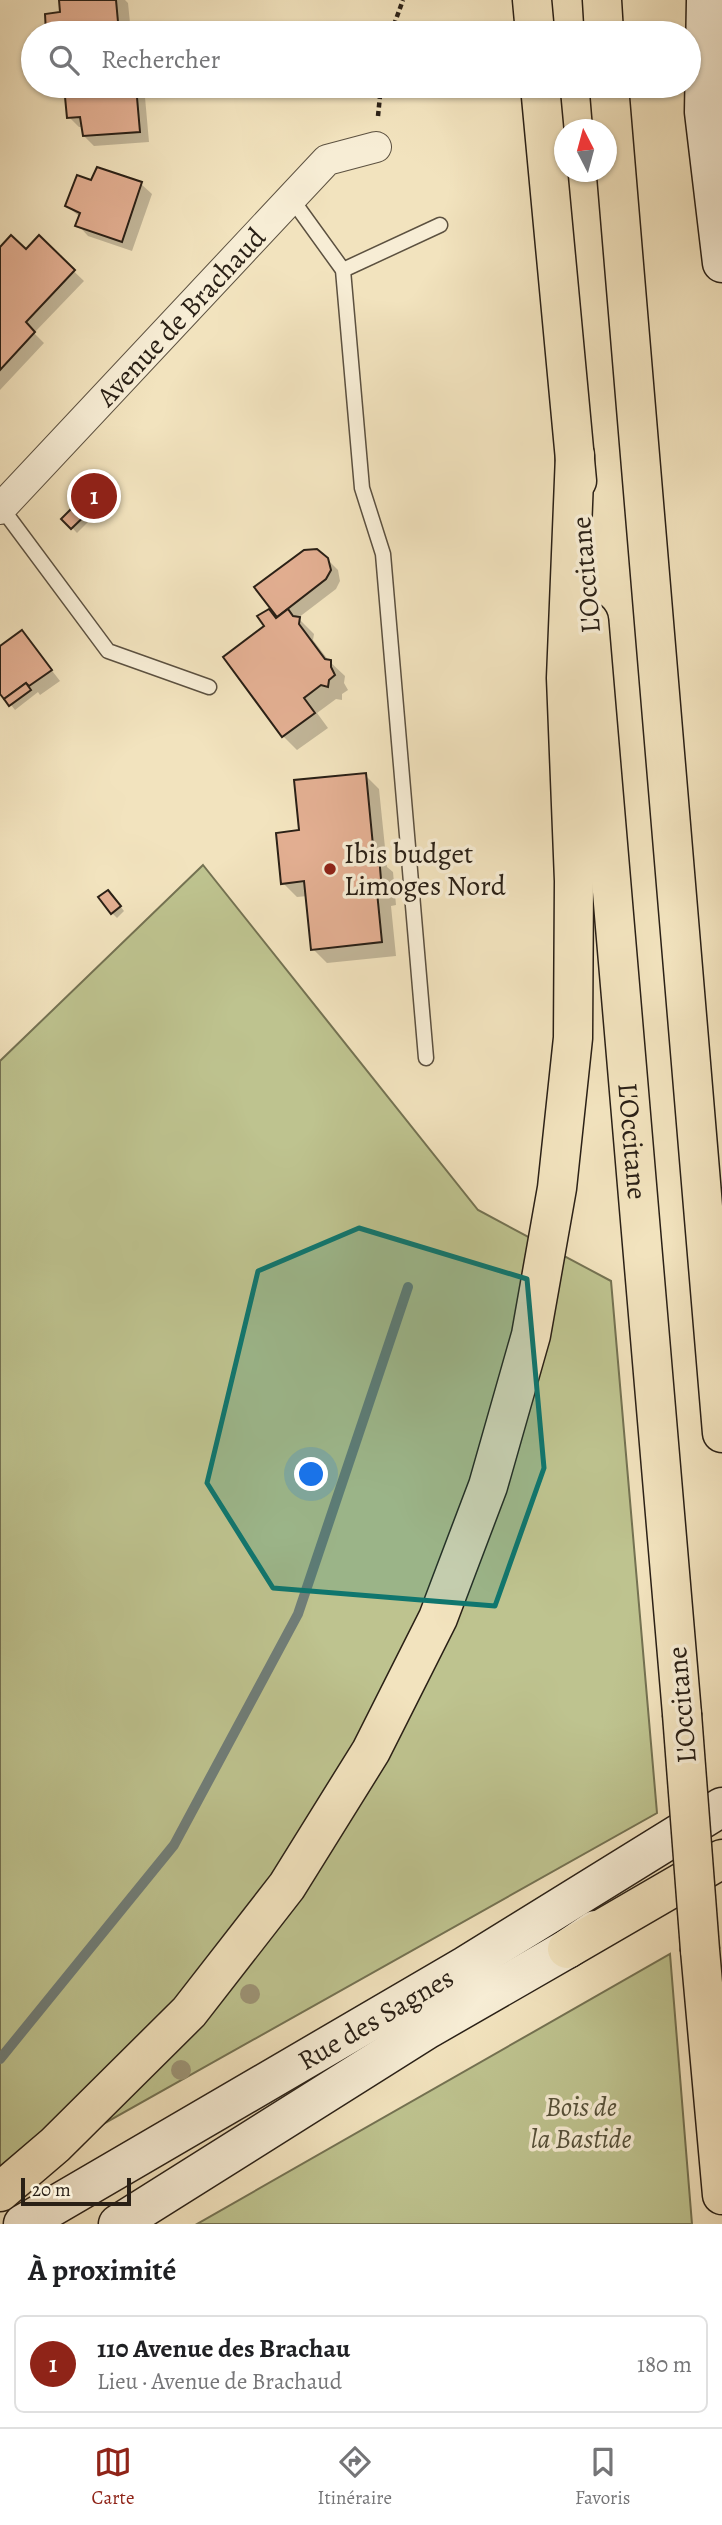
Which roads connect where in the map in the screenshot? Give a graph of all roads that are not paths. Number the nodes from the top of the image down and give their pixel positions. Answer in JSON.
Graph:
{"nodes":[{"id":1,"x":532,"y":0,"type":"edge"},
{"id":2,"x":601,"y":0,"type":"edge"},
{"id":3,"x":706,"y":0,"type":"edge"},
{"id":4,"x":535,"y":21,"type":"edge"},
{"id":5,"x":603,"y":21,"type":"edge"},
{"id":6,"x":541,"y":98,"type":"edge"},
{"id":7,"x":610,"y":98,"type":"edge"},
{"id":8,"x":376,"y":147,"type":"dead end"},
{"id":9,"x":291,"y":198,"type":"junction"},
{"id":10,"x":440,"y":225,"type":"dead end"},
{"id":11,"x":722,"y":264,"type":"edge"},
{"id":12,"x":343,"y":270,"type":"junction"},
{"id":13,"x":575,"y":454,"type":"junction"},
{"id":14,"x":1,"y":508,"type":"edge"},
{"id":15,"x":209,"y":687,"type":"dead end"},
{"id":16,"x":426,"y":1058,"type":"dead end"},
{"id":17,"x":722,"y":1433,"type":"edge"},
{"id":18,"x":722,"y":1807,"type":"edge"},
{"id":19,"x":722,"y":1845,"type":"edge"},
{"id":20,"x":722,"y":1858,"type":"edge"},
{"id":21,"x":567,"y":1949,"type":"junction"},
{"id":22,"x":0,"y":2192,"type":"edge"},
{"id":23,"x":722,"y":2195,"type":"edge"},
{"id":24,"x":23,"y":2224,"type":"edge"},
{"id":25,"x":118,"y":2224,"type":"edge"}],
"edges":[{"from":1,"to":4,"type":"highway"},
{"from":2,"to":5,"type":"highway"},
{"from":3,"to":11,"type":"street"},
{"from":6,"to":13,"type":"highway","name":"L'Occitane"},
{"from":7,"to":17,"type":"highway"},
{"from":8,"to":9,"type":"street","name":"Avenue de Brachaud"},
{"from":9,"to":12,"type":"lane"},
{"from":9,"to":14,"type":"street","name":"Avenue de Brachaud"},
{"from":10,"to":12,"type":"lane"},
{"from":12,"to":16,"type":"lane"},
{"from":13,"to":22,"type":"highway"},
{"from":13,"to":23,"type":"highway","name":"L'Occitane","bridge":true},
{"from":14,"to":15,"type":"lane"},
{"from":18,"to":24,"type":"street","name":"Rue des Sagnes"},
{"from":19,"to":21,"type":"street","name":"Rue des Sagnes"},
{"from":20,"to":21,"type":"highway"},
{"from":21,"to":25,"type":"street","name":"Rue des Sagnes"}]}
